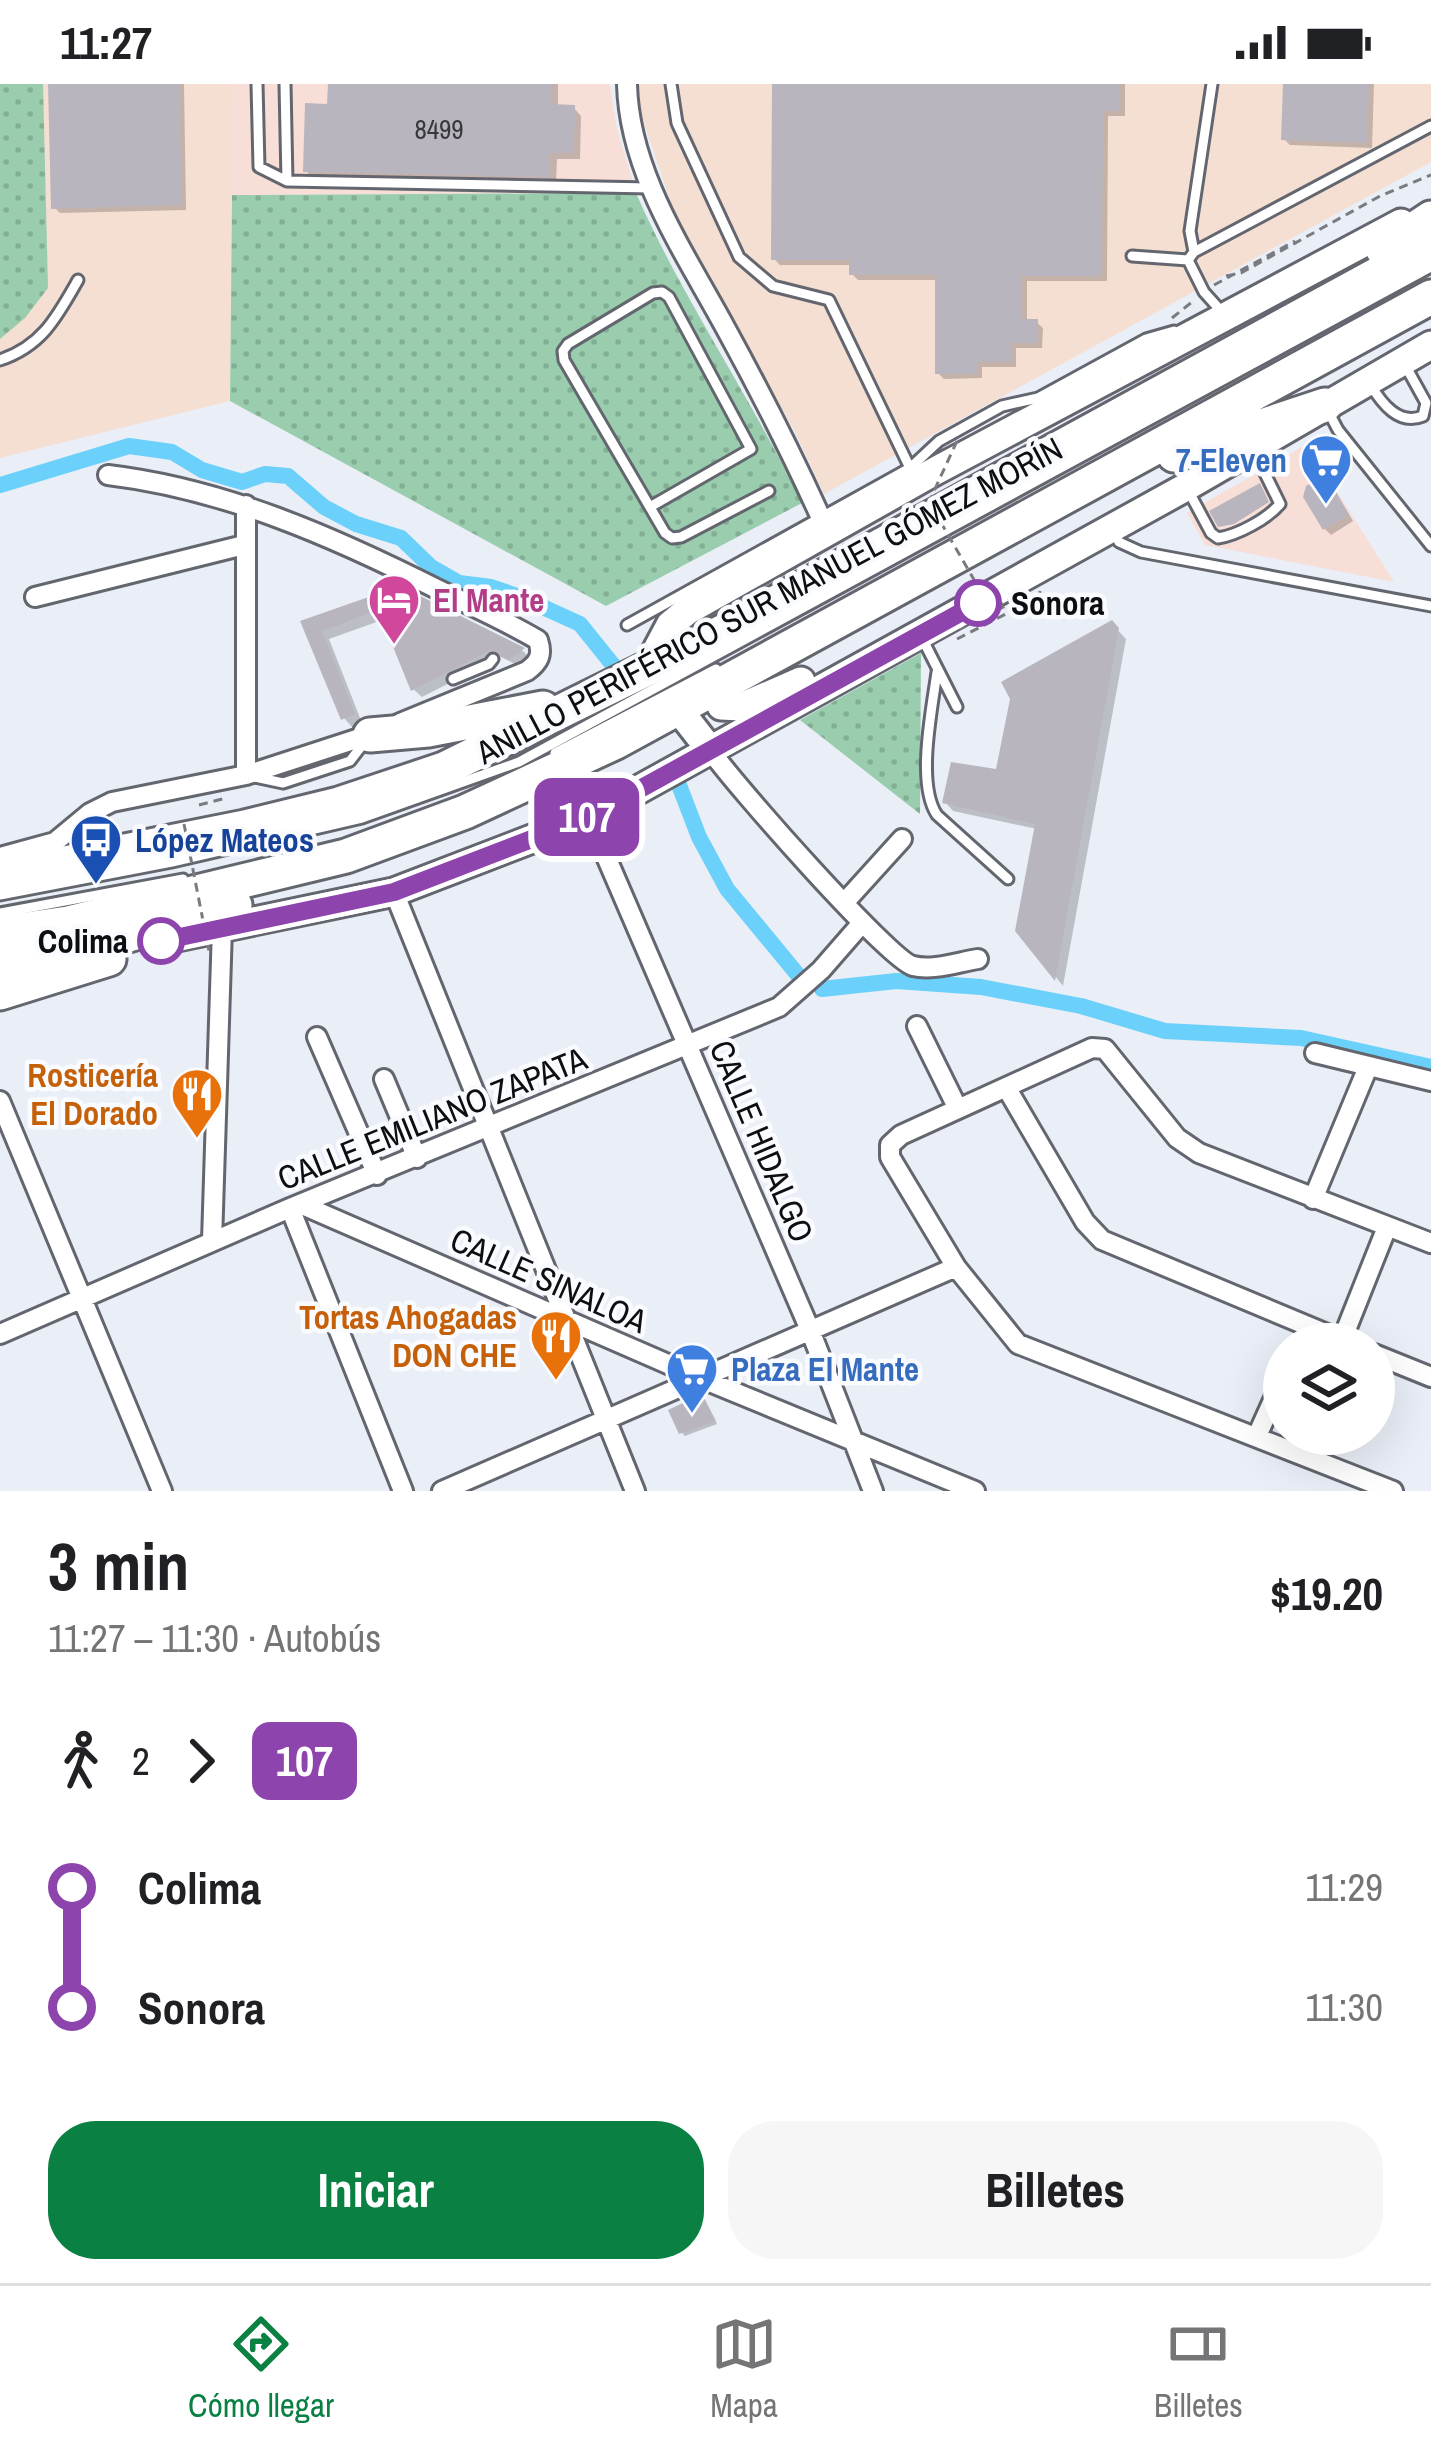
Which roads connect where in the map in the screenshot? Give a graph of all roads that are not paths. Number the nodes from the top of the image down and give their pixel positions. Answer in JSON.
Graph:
{"nodes":[{"id":1,"x":256,"y":84,"type":"edge"},
{"id":2,"x":285,"y":84,"type":"edge"},
{"id":3,"x":627,"y":84,"type":"edge"},
{"id":4,"x":671,"y":84,"type":"edge"},
{"id":5,"x":1211,"y":84,"type":"edge"},
{"id":6,"x":1431,"y":126,"type":"edge"},
{"id":7,"x":287,"y":181,"type":"junction"},
{"id":8,"x":650,"y":188,"type":"junction"},
{"id":9,"x":1431,"y":206,"type":"edge"},
{"id":10,"x":1431,"y":218,"type":"edge"},
{"id":11,"x":1431,"y":245,"type":"edge"},
{"id":12,"x":1132,"y":256,"type":"dead end"},
{"id":13,"x":1191,"y":256,"type":"junction"},
{"id":14,"x":1431,"y":267,"type":"edge"},
{"id":15,"x":78,"y":280,"type":"dead end"},
{"id":16,"x":1431,"y":281,"type":"edge"},
{"id":17,"x":1431,"y":297,"type":"edge"},
{"id":18,"x":1226,"y":316,"type":"junction"},
{"id":19,"x":1431,"y":345,"type":"edge"},
{"id":20,"x":0,"y":360,"type":"edge"},
{"id":21,"x":1402,"y":361,"type":"junction"},
{"id":22,"x":1191,"y":378,"type":"junction"},
{"id":23,"x":1367,"y":380,"type":"junction"},
{"id":24,"x":1324,"y":405,"type":"junction"},
{"id":25,"x":1253,"y":448,"type":"junction"},
{"id":26,"x":910,"y":468,"type":"junction"},
{"id":27,"x":108,"y":475,"type":"dead end"},
{"id":28,"x":1079,"y":478,"type":"junction"},
{"id":29,"x":1186,"y":487,"type":"junction"},
{"id":30,"x":769,"y":491,"type":"dead end"},
{"id":31,"x":1042,"y":493,"type":"dead end"},
{"id":32,"x":246,"y":505,"type":"junction"},
{"id":33,"x":650,"y":507,"type":"junction"},
{"id":34,"x":821,"y":518,"type":"junction"},
{"id":35,"x":1104,"y":532,"type":"junction"},
{"id":36,"x":244,"y":545,"type":"junction"},
{"id":37,"x":1431,"y":546,"type":"edge"},
{"id":38,"x":35,"y":597,"type":"dead end"},
{"id":39,"x":1431,"y":606,"type":"edge"},
{"id":40,"x":627,"y":625,"type":"dead end"},
{"id":41,"x":691,"y":633,"type":"dead end"},
{"id":42,"x":920,"y":635,"type":"junction"},
{"id":43,"x":774,"y":638,"type":"dead end"},
{"id":44,"x":654,"y":655,"type":"dead end"},
{"id":45,"x":493,"y":658,"type":"dead end"},
{"id":46,"x":937,"y":672,"type":"junction"},
{"id":47,"x":453,"y":679,"type":"dead end"},
{"id":48,"x":592,"y":698,"type":"junction"},
{"id":49,"x":721,"y":706,"type":"dead end"},
{"id":50,"x":957,"y":707,"type":"dead end"},
{"id":51,"x":686,"y":719,"type":"dead end"},
{"id":52,"x":370,"y":735,"type":"junction"},
{"id":53,"x":710,"y":751,"type":"junction"},
{"id":54,"x":246,"y":775,"type":"junction"},
{"id":55,"x":589,"y":817,"type":"junction"},
{"id":56,"x":902,"y":839,"type":"dead end"},
{"id":57,"x":0,"y":857,"type":"edge"},
{"id":58,"x":249,"y":866,"type":"dead end"},
{"id":59,"x":204,"y":875,"type":"dead end"},
{"id":60,"x":0,"y":876,"type":"edge"},
{"id":61,"x":1008,"y":879,"type":"dead end"},
{"id":62,"x":394,"y":892,"type":"junction"},
{"id":63,"x":0,"y":895,"type":"edge"},
{"id":64,"x":844,"y":903,"type":"junction"},
{"id":65,"x":0,"y":914,"type":"edge"},
{"id":66,"x":862,"y":923,"type":"junction"},
{"id":67,"x":0,"y":936,"type":"edge"},
{"id":68,"x":73,"y":936,"type":"junction"},
{"id":69,"x":215,"y":939,"type":"junction"},
{"id":70,"x":156,"y":942,"type":"junction"},
{"id":71,"x":978,"y":959,"type":"dead end"},
{"id":72,"x":0,"y":964,"type":"edge"},
{"id":73,"x":0,"y":981,"type":"edge"},
{"id":74,"x":0,"y":993,"type":"edge"},
{"id":75,"x":917,"y":1026,"type":"dead end"},
{"id":76,"x":316,"y":1037,"type":"dead end"},
{"id":77,"x":688,"y":1044,"type":"junction"},
{"id":78,"x":1315,"y":1053,"type":"dead end"},
{"id":79,"x":1367,"y":1067,"type":"junction"},
{"id":80,"x":384,"y":1079,"type":"dead end"},
{"id":81,"x":1431,"y":1081,"type":"edge"},
{"id":82,"x":1006,"y":1087,"type":"junction"},
{"id":83,"x":0,"y":1102,"type":"edge"},
{"id":84,"x":958,"y":1109,"type":"junction"},
{"id":85,"x":487,"y":1129,"type":"junction"},
{"id":86,"x":417,"y":1158,"type":"junction"},
{"id":87,"x":377,"y":1175,"type":"junction"},
{"id":88,"x":1313,"y":1199,"type":"junction"},
{"id":89,"x":295,"y":1206,"type":"junction"},
{"id":90,"x":1387,"y":1227,"type":"junction"},
{"id":91,"x":212,"y":1241,"type":"junction"},
{"id":92,"x":1431,"y":1242,"type":"edge"},
{"id":93,"x":956,"y":1267,"type":"junction"},
{"id":94,"x":82,"y":1299,"type":"junction"},
{"id":95,"x":567,"y":1319,"type":"junction"},
{"id":96,"x":1277,"y":1323,"type":"edge"},
{"id":97,"x":1353,"y":1323,"type":"edge"},
{"id":98,"x":810,"y":1330,"type":"junction"},
{"id":99,"x":0,"y":1334,"type":"edge"},
{"id":100,"x":1395,"y":1362,"type":"edge"},
{"id":101,"x":1431,"y":1377,"type":"edge"},
{"id":102,"x":700,"y":1378,"type":"junction"},
{"id":103,"x":605,"y":1420,"type":"junction"},
{"id":104,"x":1263,"y":1423,"type":"edge"},
{"id":105,"x":1257,"y":1436,"type":"junction"},
{"id":106,"x":852,"y":1441,"type":"junction"},
{"id":107,"x":162,"y":1491,"type":"edge"},
{"id":108,"x":403,"y":1491,"type":"edge"},
{"id":109,"x":442,"y":1491,"type":"edge"},
{"id":110,"x":635,"y":1491,"type":"edge"},
{"id":111,"x":873,"y":1491,"type":"edge"},
{"id":112,"x":975,"y":1491,"type":"edge"},
{"id":113,"x":1393,"y":1491,"type":"edge"}],
"edges":[{"from":1,"to":7,"type":"lane"},
{"from":2,"to":7,"type":"lane"},
{"from":3,"to":8,"type":"street"},
{"from":4,"to":26,"type":"lane"},
{"from":5,"to":13,"type":"lane"},
{"from":6,"to":13,"type":"lane"},
{"from":7,"to":8,"type":"lane"},
{"from":8,"to":34,"type":"street"},
{"from":9,"to":18,"type":"street"},
{"from":10,"to":22,"type":"highway"},
{"from":11,"to":22,"type":"highway","name":"ANILLO PERIFÉRICO SUR MANUEL GÓMEZ MORÍN"},
{"from":12,"to":13,"type":"lane"},
{"from":13,"to":18,"type":"lane"},
{"from":14,"to":63,"type":"lane"},
{"from":15,"to":20,"type":"lane"},
{"from":16,"to":28,"type":"lane"},
{"from":17,"to":28,"type":"highway","name":"ANILLO PERIFÉRICO SUR MANUEL GÓMEZ MORÍN"},
{"from":18,"to":26,"type":"lane"},
{"from":18,"to":41,"type":"street"},
{"from":18,"to":44,"type":"street"},
{"from":19,"to":21,"type":"street"},
{"from":21,"to":23,"type":"street"},
{"from":21,"to":23,"type":"lane"},
{"from":22,"to":48,"type":"highway","name":"ANILLO PERIFÉRICO SUR MANUEL GÓMEZ MORÍN"},
{"from":23,"to":24,"type":"street"},
{"from":24,"to":25,"type":"street"},
{"from":24,"to":28,"type":"highway"},
{"from":24,"to":37,"type":"lane"},
{"from":25,"to":29,"type":"street"},
{"from":25,"to":29,"type":"lane"},
{"from":26,"to":34,"type":"lane"},
{"from":27,"to":32,"type":"street"},
{"from":28,"to":31,"type":"lane"},
{"from":28,"to":68,"type":"highway","name":"ANILLO PERIFÉRICO SUR MANUEL GÓMEZ MORÍN"},
{"from":29,"to":35,"type":"street"},
{"from":30,"to":33,"type":"lane"},
{"from":32,"to":36,"type":"street"},
{"from":32,"to":52,"type":"street"},
{"from":33,"to":33,"type":"lane"},
{"from":34,"to":40,"type":"lane"},
{"from":35,"to":39,"type":"lane"},
{"from":35,"to":42,"type":"street"},
{"from":35,"to":49,"type":"street"},
{"from":36,"to":38,"type":"street"},
{"from":36,"to":54,"type":"street"},
{"from":42,"to":46,"type":"lane"},
{"from":42,"to":53,"type":"street"},
{"from":43,"to":58,"type":"lane"},
{"from":45,"to":47,"type":"lane"},
{"from":46,"to":50,"type":"lane"},
{"from":46,"to":61,"type":"lane"},
{"from":48,"to":52,"type":"highway"},
{"from":48,"to":60,"type":"highway","name":"ANILLO PERIFÉRICO SUR MANUEL GÓMEZ MORÍN"},
{"from":51,"to":53,"type":"street"},
{"from":52,"to":54,"type":"street"},
{"from":53,"to":55,"type":"street"},
{"from":53,"to":64,"type":"street"},
{"from":54,"to":57,"type":"street"},
{"from":55,"to":62,"type":"street"},
{"from":55,"to":77,"type":"street","name":"CALLE HIDALGO"},
{"from":56,"to":64,"type":"street"},
{"from":59,"to":65,"type":"lane"},
{"from":62,"to":69,"type":"street"},
{"from":62,"to":85,"type":"street"},
{"from":64,"to":66,"type":"street"},
{"from":66,"to":71,"type":"street"},
{"from":66,"to":77,"type":"street","name":"CALLE EMILIANO ZAPATA"},
{"from":67,"to":68,"type":"highway"},
{"from":68,"to":70,"type":"highway"},
{"from":68,"to":72,"type":"highway"},
{"from":69,"to":70,"type":"street"},
{"from":69,"to":91,"type":"street"},
{"from":70,"to":73,"type":"highway"},
{"from":70,"to":74,"type":"highway"},
{"from":75,"to":84,"type":"street"},
{"from":76,"to":87,"type":"street"},
{"from":77,"to":85,"type":"street","name":"CALLE EMILIANO ZAPATA"},
{"from":77,"to":98,"type":"street","name":"CALLE HIDALGO"},
{"from":78,"to":79,"type":"street"},
{"from":79,"to":81,"type":"street"},
{"from":79,"to":88,"type":"street"},
{"from":80,"to":86,"type":"street"},
{"from":82,"to":84,"type":"street"},
{"from":82,"to":88,"type":"street"},
{"from":82,"to":96,"type":"street"},
{"from":83,"to":94,"type":"street"},
{"from":84,"to":93,"type":"street"},
{"from":85,"to":86,"type":"street","name":"CALLE EMILIANO ZAPATA"},
{"from":85,"to":95,"type":"street"},
{"from":86,"to":87,"type":"street","name":"CALLE EMILIANO ZAPATA"},
{"from":87,"to":89,"type":"street","name":"CALLE EMILIANO ZAPATA"},
{"from":88,"to":90,"type":"street"},
{"from":89,"to":91,"type":"street","name":"CALLE EMILIANO ZAPATA"},
{"from":89,"to":95,"type":"street","name":"CALLE SINALOA"},
{"from":89,"to":108,"type":"street"},
{"from":90,"to":92,"type":"street"},
{"from":90,"to":97,"type":"street"},
{"from":91,"to":94,"type":"street","name":"CALLE EMILIANO ZAPATA"},
{"from":93,"to":98,"type":"street"},
{"from":93,"to":105,"type":"street"},
{"from":94,"to":99,"type":"street","name":"CALLE EMILIANO ZAPATA"},
{"from":94,"to":107,"type":"street"},
{"from":95,"to":102,"type":"street","name":"CALLE SINALOA"},
{"from":95,"to":103,"type":"street"},
{"from":98,"to":102,"type":"street"},
{"from":98,"to":106,"type":"street","name":"CALLE HIDALGO"},
{"from":100,"to":101,"type":"street"},
{"from":102,"to":103,"type":"street"},
{"from":102,"to":106,"type":"street","name":"CALLE SINALOA"},
{"from":103,"to":109,"type":"street"},
{"from":103,"to":110,"type":"street"},
{"from":104,"to":105,"type":"street"},
{"from":105,"to":113,"type":"street"},
{"from":106,"to":111,"type":"street","name":"CALLE HIDALGO"},
{"from":106,"to":112,"type":"street","name":"CALLE SINALOA"}]}
